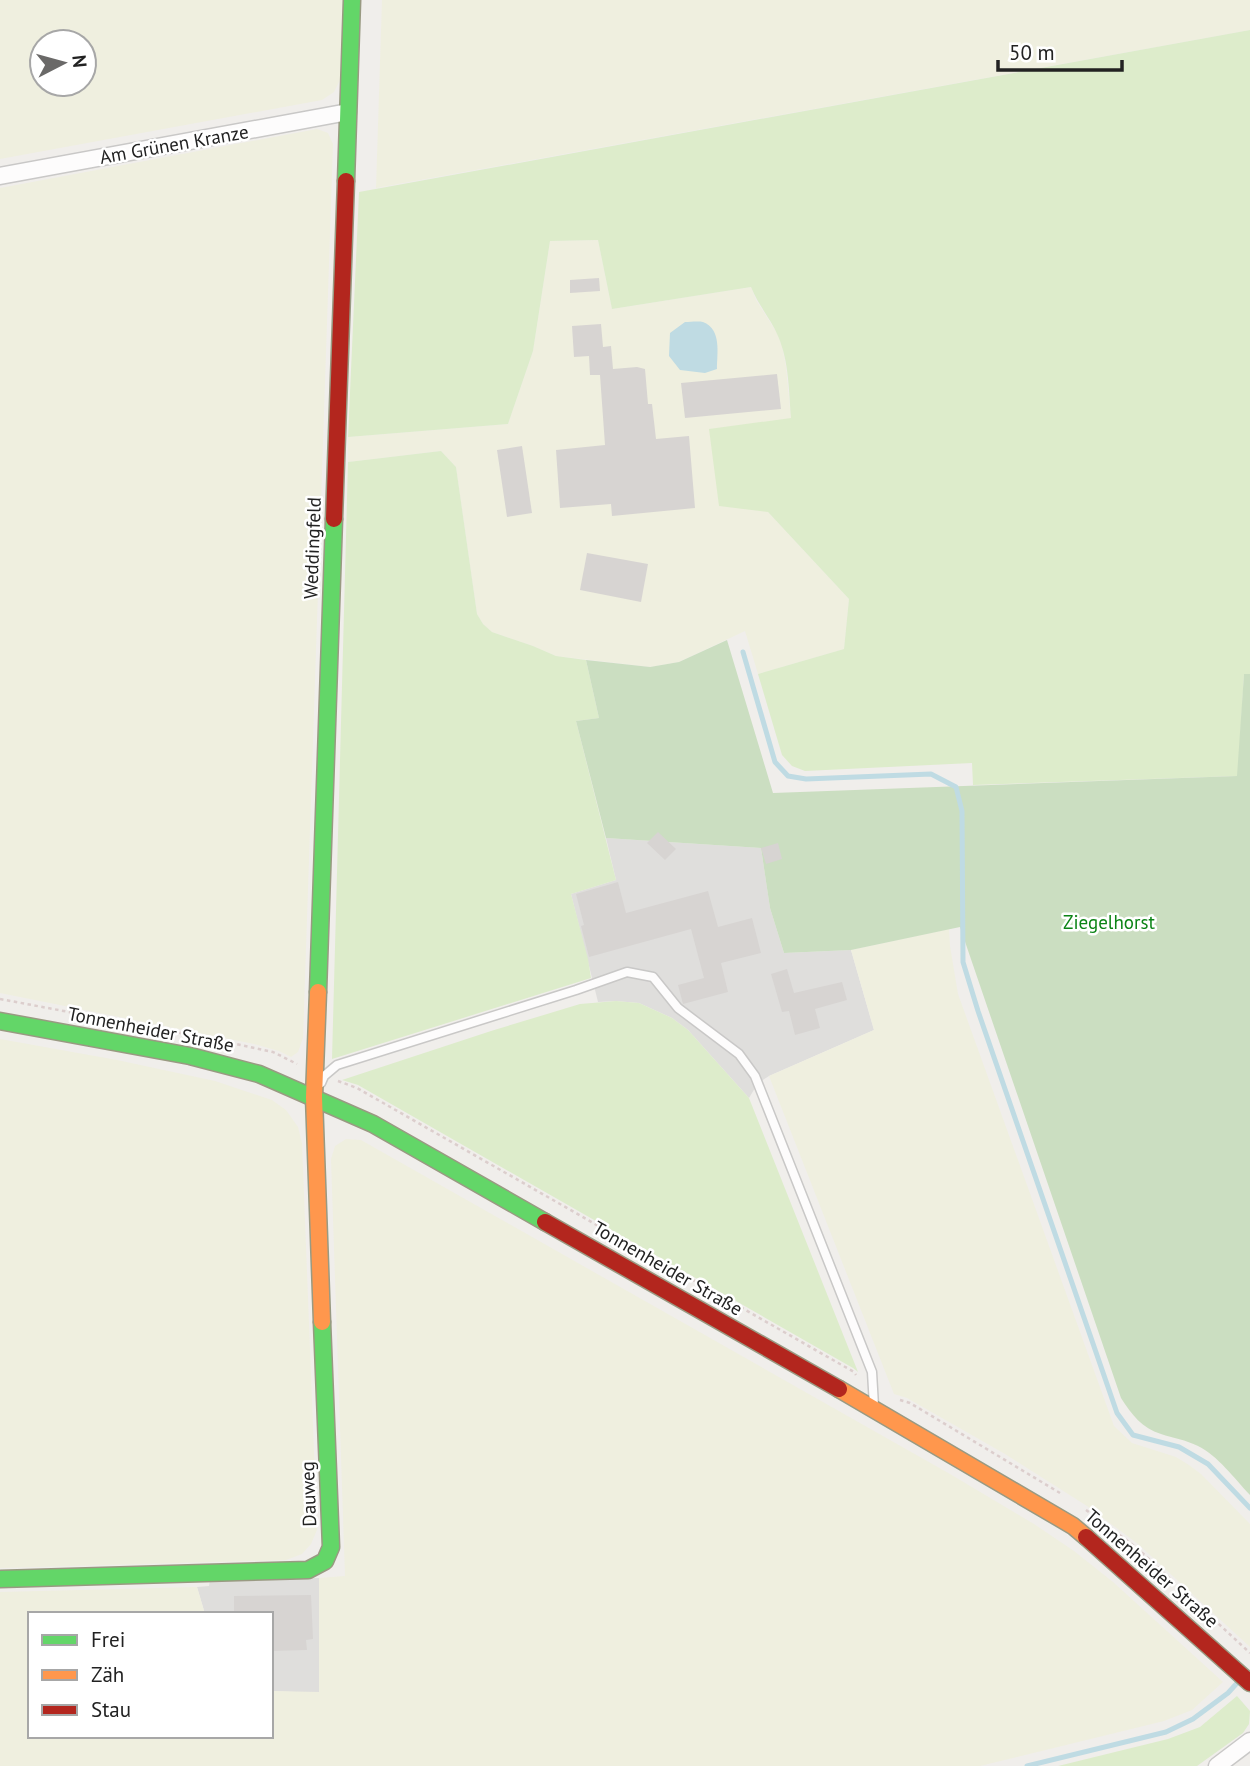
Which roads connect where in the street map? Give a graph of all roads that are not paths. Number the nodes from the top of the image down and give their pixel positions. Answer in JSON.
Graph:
{"nodes":[{"id":1,"x":352,"y":0,"type":"edge"},
{"id":2,"x":348,"y":112,"type":"junction"},
{"id":3,"x":0,"y":176,"type":"edge"},
{"id":4,"x":0,"y":1021,"type":"edge"},
{"id":5,"x":314,"y":1097,"type":"junction"},
{"id":6,"x":874,"y":1409,"type":"junction"},
{"id":7,"x":0,"y":1579,"type":"edge"},
{"id":8,"x":1250,"y":1683,"type":"edge"},
{"id":9,"x":1250,"y":1741,"type":"edge"},
{"id":10,"x":1217,"y":1766,"type":"edge"}],
"edges":[{"from":1,"to":2,"type":"street","name":"Weddingfeld"},
{"from":2,"to":3,"type":"street","name":"Am Grünen Kranze"},
{"from":2,"to":5,"type":"street","name":"Weddingfeld"},
{"from":4,"to":5,"type":"street","name":"Tonnenheider Straße"},
{"from":5,"to":6,"type":"street","name":"Tonnenheider Straße"},
{"from":5,"to":6,"type":"lane"},
{"from":5,"to":7,"type":"street","name":"Dauweg"},
{"from":6,"to":8,"type":"street","name":"Tonnenheider Straße"},
{"from":9,"to":10,"type":"street"}]}
